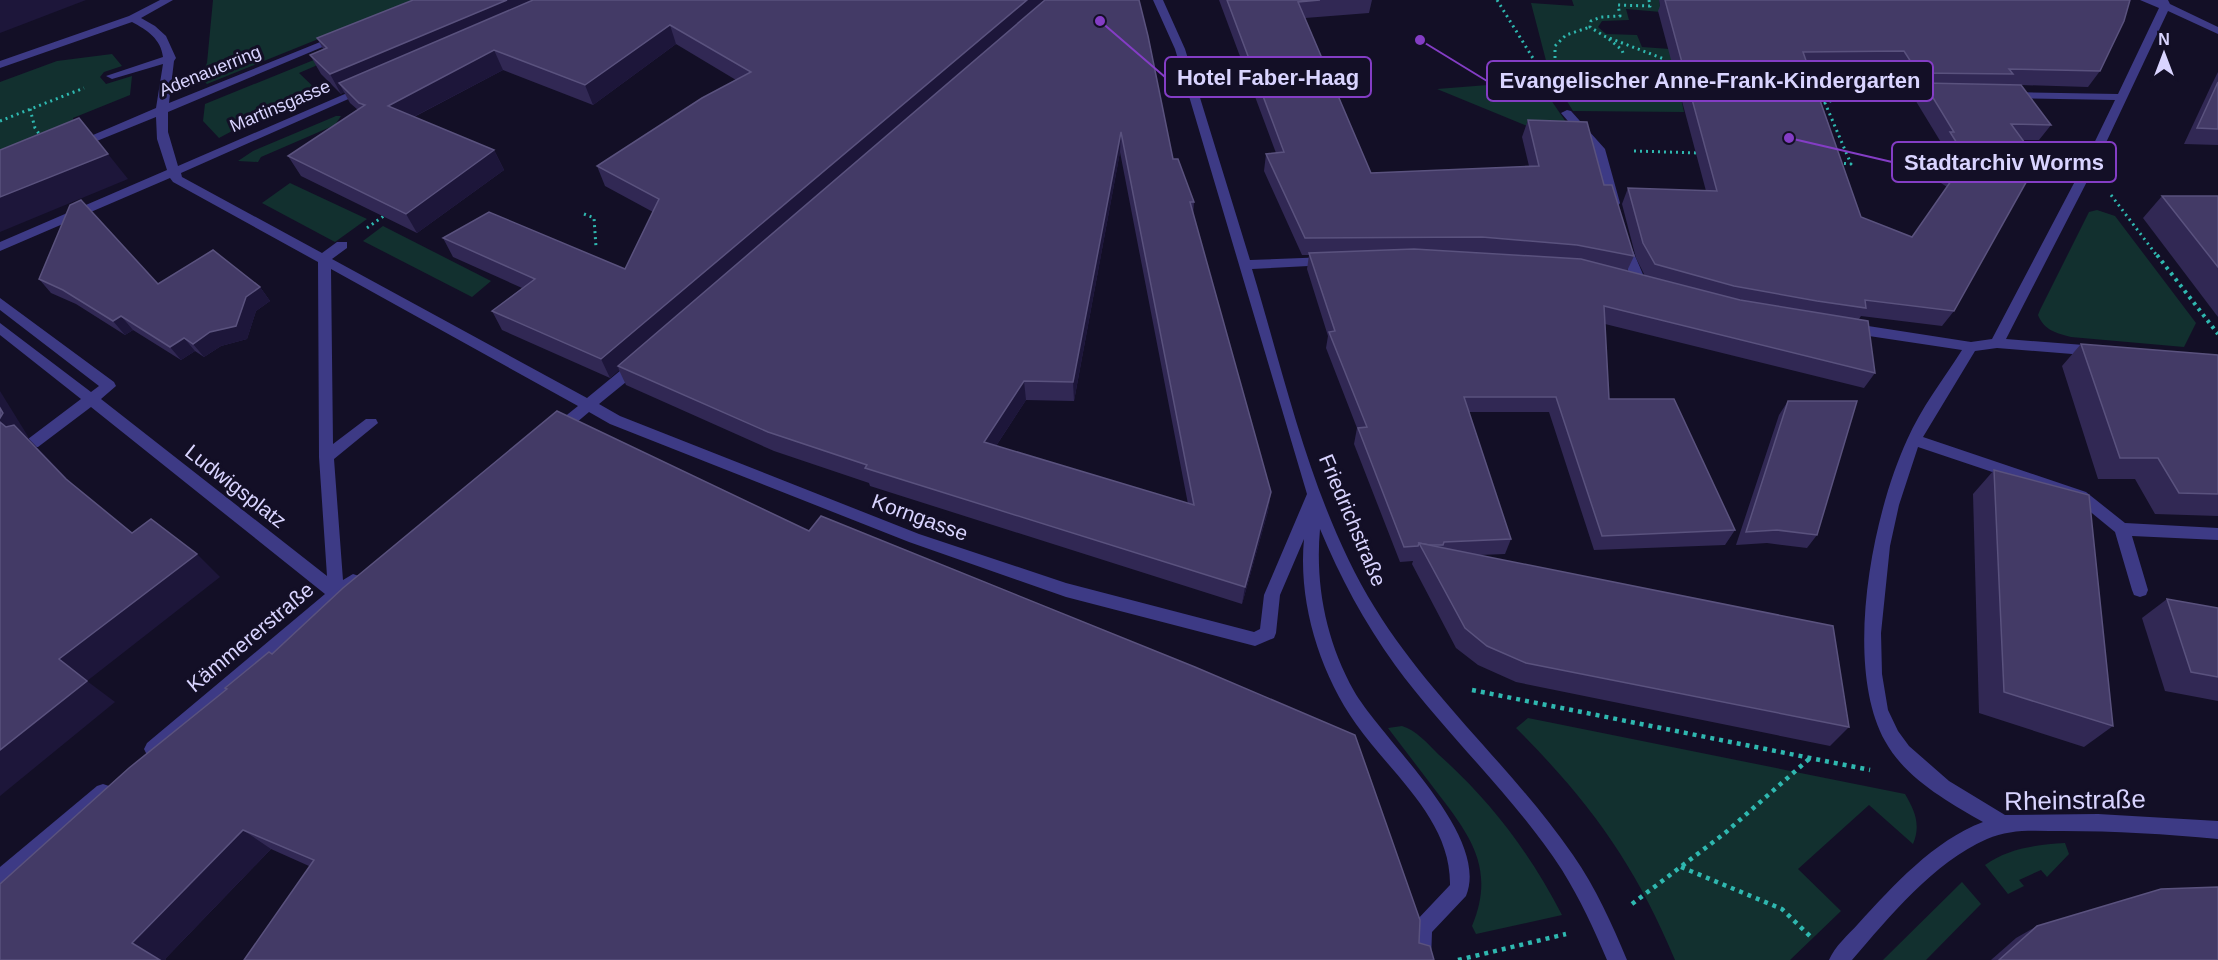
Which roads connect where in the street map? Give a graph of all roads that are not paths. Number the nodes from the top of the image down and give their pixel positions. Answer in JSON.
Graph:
{"nodes":[{"id":1,"x":168,"y":0,"type":"edge"},
{"id":2,"x":1158,"y":0,"type":"edge"},
{"id":3,"x":2145,"y":0,"type":"edge"},
{"id":4,"x":2164,"y":3,"type":"edge"},
{"id":5,"x":134,"y":18,"type":"junction"},
{"id":6,"x":2218,"y":31,"type":"edge"},
{"id":7,"x":347,"y":35,"type":"edge"},
{"id":8,"x":171,"y":58,"type":"junction"},
{"id":9,"x":0,"y":65,"type":"edge"},
{"id":10,"x":112,"y":76,"type":"dead end"},
{"id":11,"x":377,"y":84,"type":"edge"},
{"id":12,"x":1911,"y":93,"type":"road end"},
{"id":13,"x":1947,"y":94,"type":"edge"},
{"id":14,"x":1994,"y":94,"type":"edge"},
{"id":15,"x":2121,"y":97,"type":"junction"},
{"id":16,"x":162,"y":111,"type":"junction"},
{"id":17,"x":1567,"y":112,"type":"road end"},
{"id":18,"x":53,"y":154,"type":"edge"},
{"id":19,"x":173,"y":170,"type":"junction"},
{"id":20,"x":342,"y":245,"type":"dead end"},
{"id":21,"x":0,"y":247,"type":"edge"},
{"id":22,"x":324,"y":258,"type":"junction"},
{"id":23,"x":1347,"y":260,"type":"edge"},
{"id":24,"x":1244,"y":265,"type":"junction"},
{"id":25,"x":1622,"y":280,"type":"edge"},
{"id":26,"x":0,"y":303,"type":"edge"},
{"id":27,"x":1836,"y":326,"type":"edge"},
{"id":28,"x":0,"y":328,"type":"edge"},
{"id":29,"x":1997,"y":343,"type":"junction"},
{"id":30,"x":1971,"y":347,"type":"junction"},
{"id":31,"x":2113,"y":352,"type":"edge"},
{"id":32,"x":644,"y":359,"type":"edge"},
{"id":33,"x":91,"y":399,"type":"junction"},
{"id":34,"x":590,"y":406,"type":"junction"},
{"id":35,"x":371,"y":423,"type":"dead end"},
{"id":36,"x":1914,"y":440,"type":"junction"},
{"id":37,"x":543,"y":441,"type":"edge"},
{"id":38,"x":33,"y":443,"type":"edge"},
{"id":39,"x":326,"y":457,"type":"junction"},
{"id":40,"x":1314,"y":496,"type":"junction"},
{"id":41,"x":2122,"y":529,"type":"junction"},
{"id":42,"x":2218,"y":534,"type":"edge"},
{"id":43,"x":364,"y":573,"type":"edge"},
{"id":44,"x":2140,"y":590,"type":"dead end"},
{"id":45,"x":336,"y":594,"type":"junction"},
{"id":46,"x":136,"y":764,"type":"edge"},
{"id":47,"x":118,"y":779,"type":"edge"},
{"id":48,"x":2003,"y":824,"type":"junction"},
{"id":49,"x":2218,"y":830,"type":"edge"},
{"id":50,"x":0,"y":879,"type":"edge"},
{"id":51,"x":1421,"y":960,"type":"edge"},
{"id":52,"x":1617,"y":960,"type":"edge"},
{"id":53,"x":1839,"y":960,"type":"edge"}],
"edges":[{"from":1,"to":5,"type":"street"},
{"from":2,"to":24,"type":"street","name":"Friedrichstraße"},
{"from":3,"to":4,"type":"street"},
{"from":4,"to":6,"type":"street"},
{"from":4,"to":15,"type":"street"},
{"from":5,"to":8,"type":"street"},
{"from":5,"to":9,"type":"street"},
{"from":7,"to":16,"type":"street","name":"Adenauerring"},
{"from":8,"to":10,"type":"street"},
{"from":8,"to":16,"type":"street"},
{"from":11,"to":19,"type":"street","name":"Martinsgasse"},
{"from":12,"to":13,"type":"street"},
{"from":14,"to":15,"type":"street"},
{"from":15,"to":29,"type":"street"},
{"from":16,"to":18,"type":"street","name":"Adenauerring"},
{"from":16,"to":19,"type":"street"},
{"from":17,"to":25,"type":"street"},
{"from":19,"to":21,"type":"street","name":"Martinsgasse"},
{"from":19,"to":22,"type":"street"},
{"from":20,"to":22,"type":"street"},
{"from":22,"to":34,"type":"street"},
{"from":22,"to":39,"type":"street"},
{"from":23,"to":24,"type":"street"},
{"from":24,"to":40,"type":"street","name":"Friedrichstraße"},
{"from":26,"to":33,"type":"street"},
{"from":27,"to":30,"type":"street"},
{"from":28,"to":33,"type":"street","name":"Ludwigsplatz"},
{"from":29,"to":30,"type":"street"},
{"from":29,"to":31,"type":"street"},
{"from":30,"to":36,"type":"street"},
{"from":32,"to":34,"type":"street"},
{"from":33,"to":38,"type":"street"},
{"from":33,"to":45,"type":"street","name":"Ludwigsplatz"},
{"from":34,"to":37,"type":"street"},
{"from":34,"to":40,"type":"street","name":"Korngasse"},
{"from":35,"to":39,"type":"street"},
{"from":36,"to":41,"type":"street"},
{"from":36,"to":48,"type":"street"},
{"from":39,"to":45,"type":"street"},
{"from":40,"to":51,"type":"street"},
{"from":40,"to":52,"type":"street","name":"Friedrichstraße"},
{"from":41,"to":42,"type":"street"},
{"from":41,"to":44,"type":"street"},
{"from":43,"to":45,"type":"street","name":"Kämmererstraße"},
{"from":45,"to":46,"type":"street","name":"Kämmererstraße"},
{"from":47,"to":50,"type":"street"},
{"from":48,"to":49,"type":"street","name":"Rheinstraße"},
{"from":48,"to":53,"type":"street","name":"Rheinstraße"}]}
